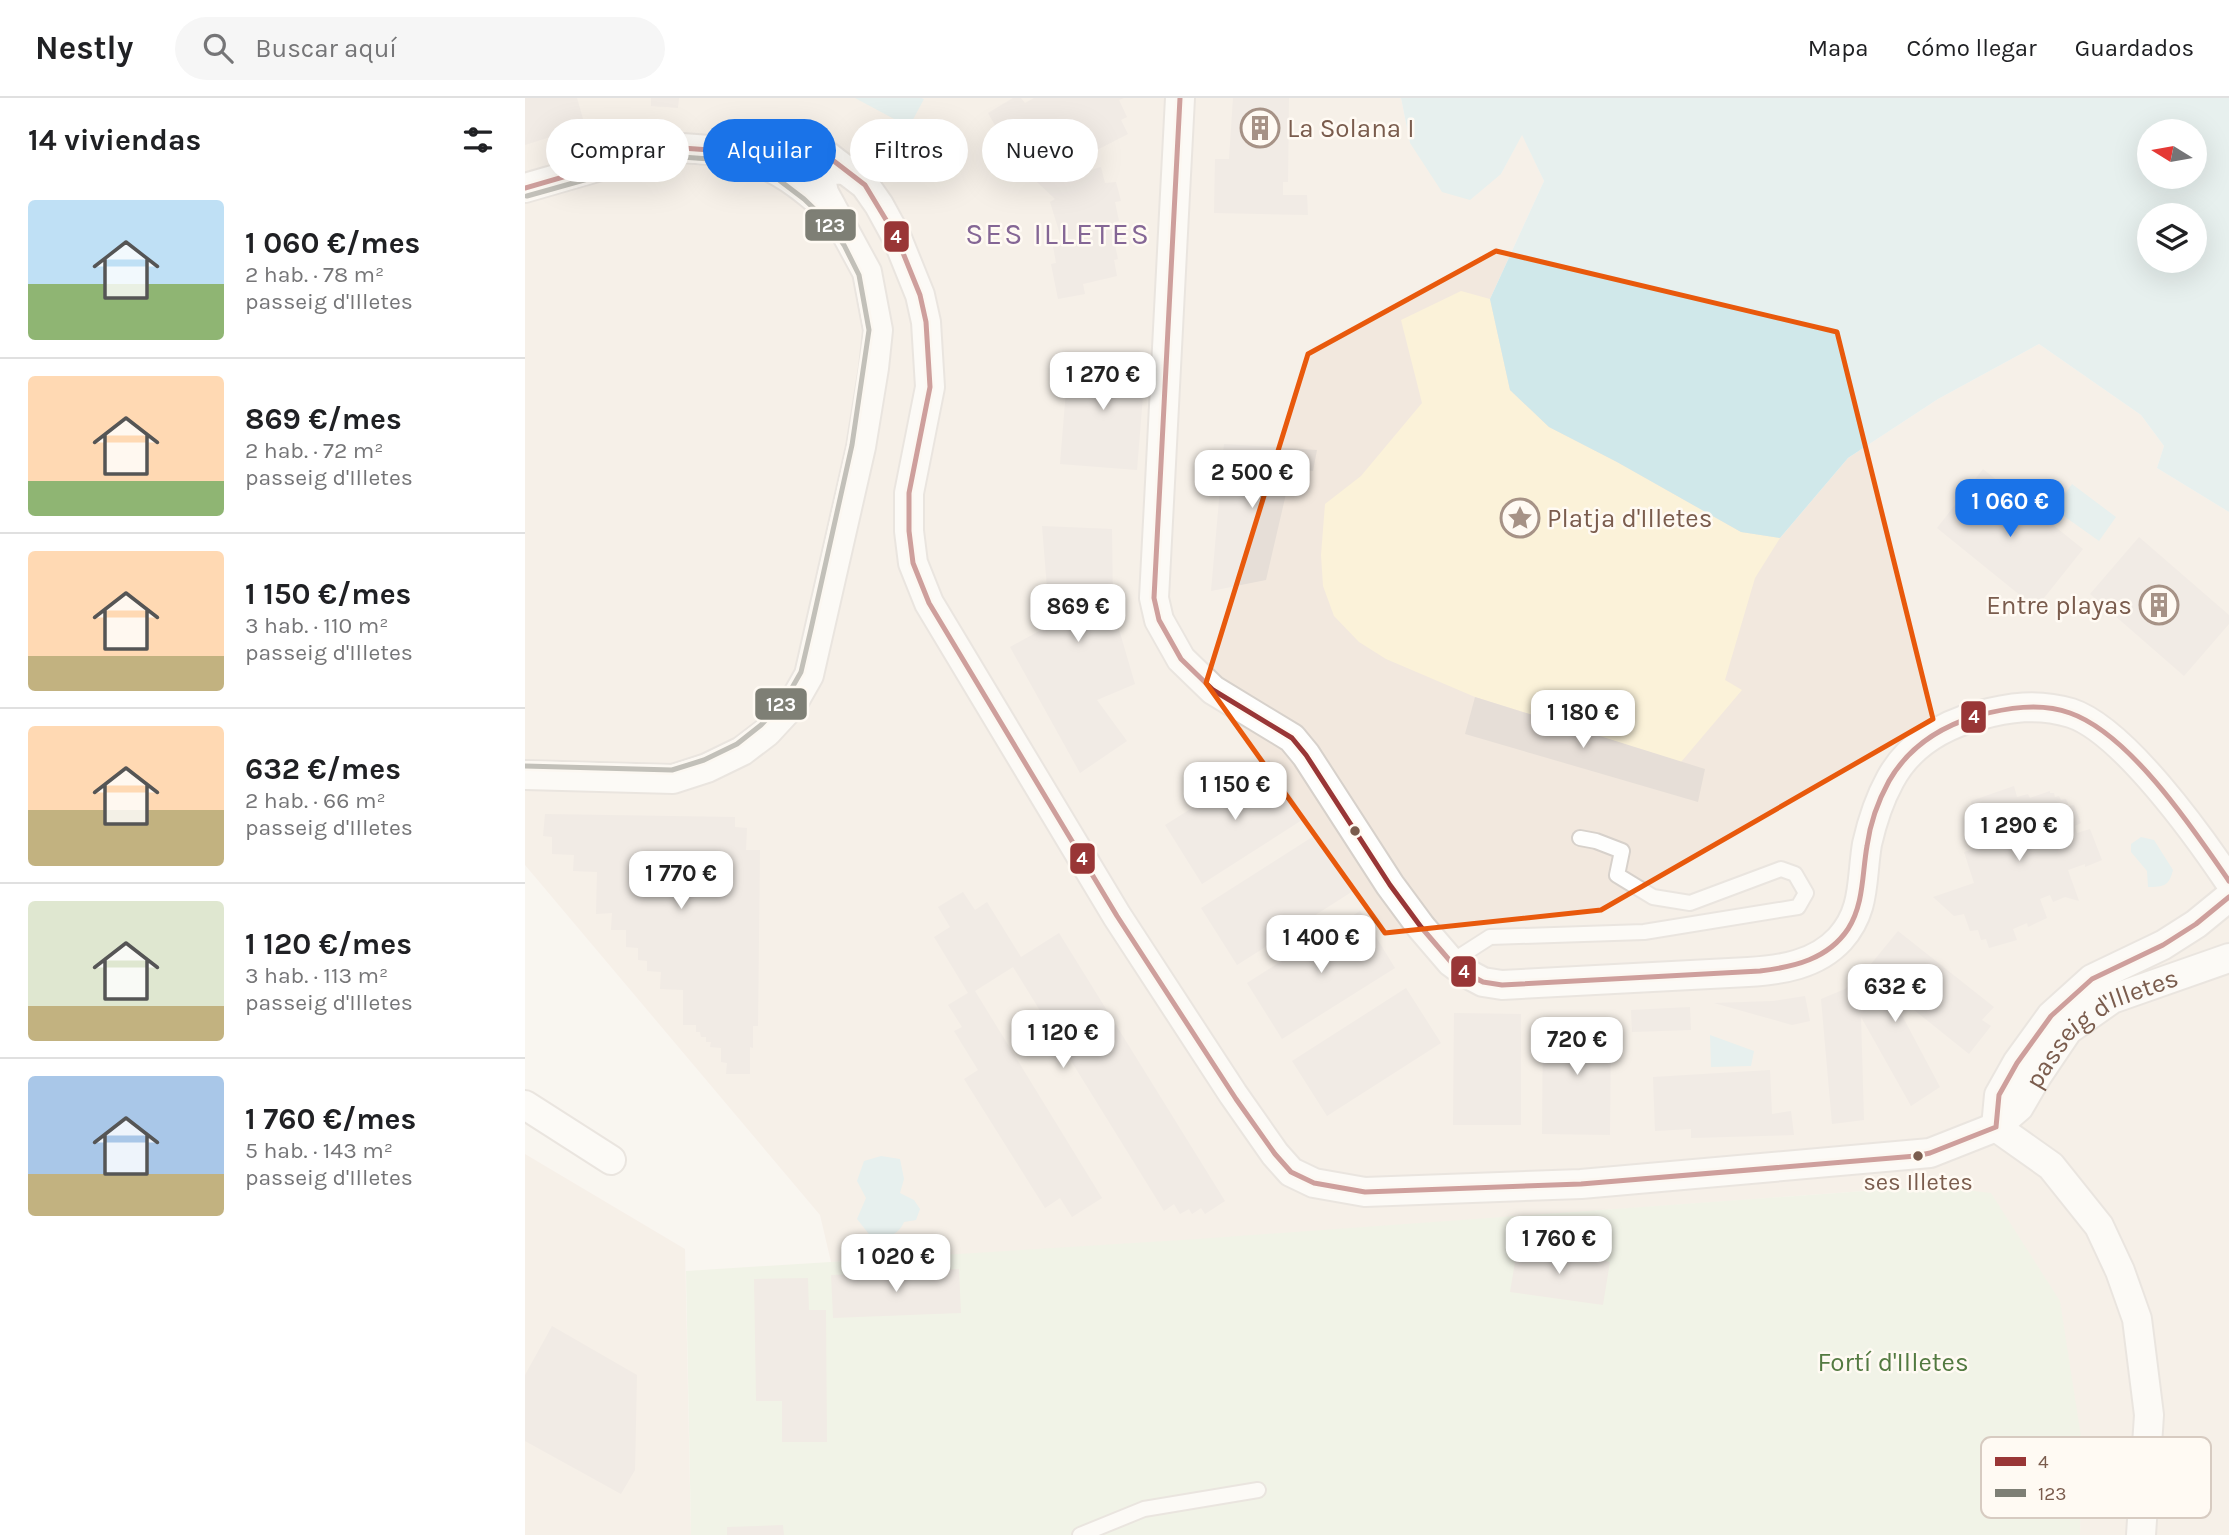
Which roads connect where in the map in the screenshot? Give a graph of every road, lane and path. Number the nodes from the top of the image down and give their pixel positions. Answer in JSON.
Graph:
{"nodes":[{"id":1,"x":1180,"y":98,"type":"edge"},
{"id":2,"x":703,"y":150,"type":"edge"},
{"id":3,"x":836,"y":162,"type":"edge"},
{"id":4,"x":847,"y":170,"type":"junction"},
{"id":5,"x":796,"y":182,"type":"edge"},
{"id":6,"x":525,"y":188,"type":"edge"},
{"id":7,"x":837,"y":217,"type":"junction"},
{"id":8,"x":525,"y":775,"type":"edge"},
{"id":9,"x":1580,"y":838,"type":"dead end"},
{"id":10,"x":2229,"y":881,"type":"edge"},
{"id":11,"x":2229,"y":897,"type":"edge"},
{"id":12,"x":2229,"y":958,"type":"edge"},
{"id":13,"x":1451,"y":962,"type":"junction"},
{"id":14,"x":525,"y":1105,"type":"edge"},
{"id":15,"x":1996,"y":1128,"type":"junction"},
{"id":16,"x":611,"y":1160,"type":"dead end"},
{"id":17,"x":2148,"y":1437,"type":"edge"},
{"id":18,"x":1258,"y":1490,"type":"dead end"},
{"id":19,"x":1080,"y":1535,"type":"edge"}],
"edges":[{"from":1,"to":13,"type":"street"},
{"from":2,"to":6,"type":"street","name":"passeig d'Illetes"},
{"from":3,"to":4,"type":"street","name":"passeig d'Illetes"},
{"from":4,"to":7,"type":"street"},
{"from":4,"to":15,"type":"street","name":"passeig d'Illetes"},
{"from":5,"to":7,"type":"street"},
{"from":7,"to":8,"type":"street"},
{"from":9,"to":13,"type":"lane"},
{"from":10,"to":13,"type":"street"},
{"from":11,"to":15,"type":"street","name":"passeig d'Illetes"},
{"from":12,"to":15,"type":"street","name":"passeig d'Illetes"},
{"from":14,"to":16,"type":"street"},
{"from":15,"to":17,"type":"street"},
{"from":18,"to":19,"type":"lane"}]}
